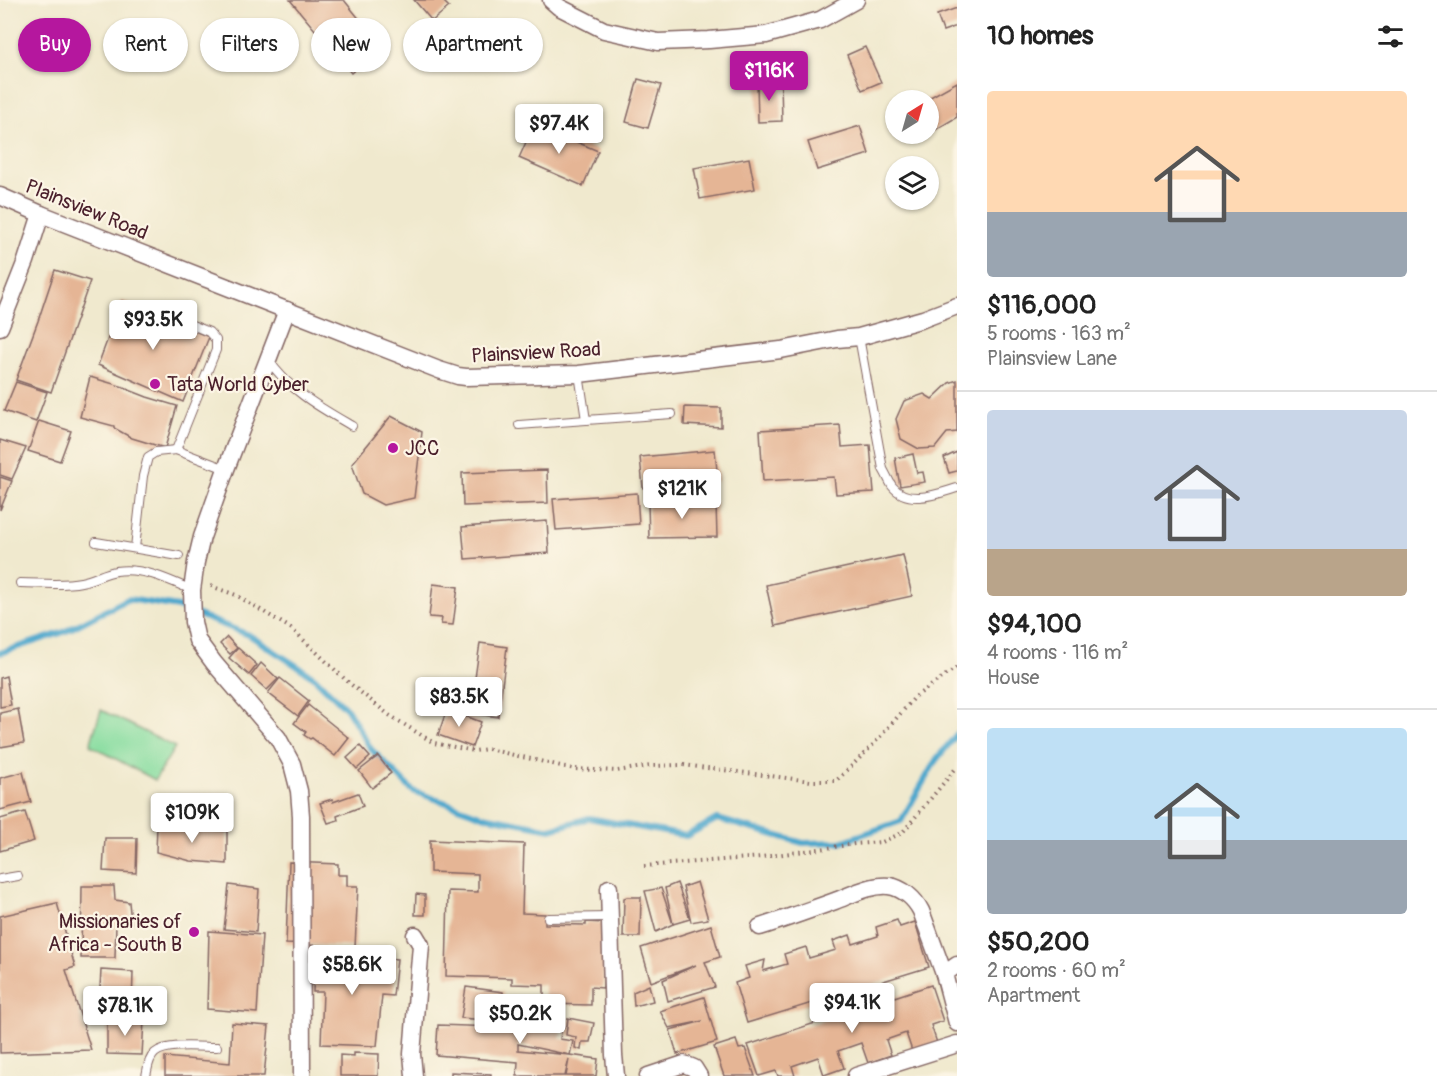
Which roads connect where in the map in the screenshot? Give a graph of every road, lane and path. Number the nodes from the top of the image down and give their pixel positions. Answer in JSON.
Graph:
{"nodes":[{"id":1,"x":551,"y":0,"type":"edge"},
{"id":2,"x":855,"y":0,"type":"edge"},
{"id":3,"x":0,"y":196,"type":"edge"},
{"id":4,"x":41,"y":214,"type":"junction"},
{"id":5,"x":957,"y":306,"type":"edge"},
{"id":6,"x":153,"y":309,"type":"dead end"},
{"id":7,"x":287,"y":310,"type":"junction"},
{"id":8,"x":0,"y":327,"type":"edge"},
{"id":9,"x":859,"y":337,"type":"junction"},
{"id":10,"x":268,"y":358,"type":"junction"},
{"id":11,"x":579,"y":374,"type":"junction"},
{"id":12,"x":672,"y":414,"type":"dead end"},
{"id":13,"x":586,"y":420,"type":"junction"},
{"id":14,"x":519,"y":425,"type":"dead end"},
{"id":15,"x":352,"y":426,"type":"dead end"},
{"id":16,"x":176,"y":450,"type":"junction"},
{"id":17,"x":226,"y":469,"type":"junction"},
{"id":18,"x":957,"y":488,"type":"edge"},
{"id":19,"x":96,"y":542,"type":"dead end"},
{"id":20,"x":135,"y":548,"type":"junction"},
{"id":21,"x":179,"y":556,"type":"dead end"},
{"id":22,"x":20,"y":583,"type":"dead end"},
{"id":23,"x":193,"y":585,"type":"junction"},
{"id":24,"x":957,"y":667,"type":"edge"},
{"id":25,"x":957,"y":767,"type":"edge"},
{"id":26,"x":644,"y":866,"type":"dead end"},
{"id":27,"x":18,"y":876,"type":"dead end"},
{"id":28,"x":0,"y":879,"type":"edge"},
{"id":29,"x":609,"y":888,"type":"dead end"},
{"id":30,"x":609,"y":917,"type":"junction"},
{"id":31,"x":548,"y":918,"type":"dead end"},
{"id":32,"x":760,"y":927,"type":"dead end"},
{"id":33,"x":415,"y":935,"type":"dead end"},
{"id":34,"x":950,"y":970,"type":"edge"},
{"id":35,"x":957,"y":1023,"type":"edge"},
{"id":36,"x":957,"y":1044,"type":"edge"},
{"id":37,"x":217,"y":1047,"type":"dead end"},
{"id":38,"x":146,"y":1076,"type":"edge"},
{"id":39,"x":302,"y":1076,"type":"edge"},
{"id":40,"x":414,"y":1076,"type":"edge"},
{"id":41,"x":616,"y":1076,"type":"edge"},
{"id":42,"x":648,"y":1076,"type":"edge"},
{"id":43,"x":699,"y":1076,"type":"edge"},
{"id":44,"x":856,"y":1076,"type":"edge"}],
"edges":[{"from":1,"to":2,"type":"street"},
{"from":3,"to":4,"type":"street","name":"Plainsview Road"},
{"from":4,"to":7,"type":"street","name":"Plainsview Road"},
{"from":4,"to":8,"type":"street"},
{"from":5,"to":9,"type":"street","name":"Plainsview Road"},
{"from":6,"to":16,"type":"lane"},
{"from":7,"to":10,"type":"street"},
{"from":7,"to":11,"type":"street","name":"Plainsview Road"},
{"from":9,"to":11,"type":"street","name":"Plainsview Road"},
{"from":9,"to":18,"type":"lane"},
{"from":10,"to":15,"type":"lane"},
{"from":10,"to":17,"type":"street"},
{"from":11,"to":13,"type":"lane"},
{"from":12,"to":13,"type":"lane"},
{"from":13,"to":14,"type":"lane"},
{"from":16,"to":17,"type":"lane"},
{"from":16,"to":20,"type":"lane"},
{"from":17,"to":23,"type":"street"},
{"from":19,"to":20,"type":"lane"},
{"from":20,"to":21,"type":"lane"},
{"from":22,"to":23,"type":"lane"},
{"from":23,"to":24,"type":"path"},
{"from":23,"to":39,"type":"street"},
{"from":25,"to":26,"type":"path"},
{"from":27,"to":28,"type":"lane"},
{"from":29,"to":30,"type":"street"},
{"from":30,"to":31,"type":"lane"},
{"from":30,"to":41,"type":"street"},
{"from":32,"to":34,"type":"street"},
{"from":33,"to":40,"type":"street"},
{"from":34,"to":35,"type":"street"},
{"from":36,"to":44,"type":"street"},
{"from":37,"to":38,"type":"lane"},
{"from":42,"to":43,"type":"street"}]}
